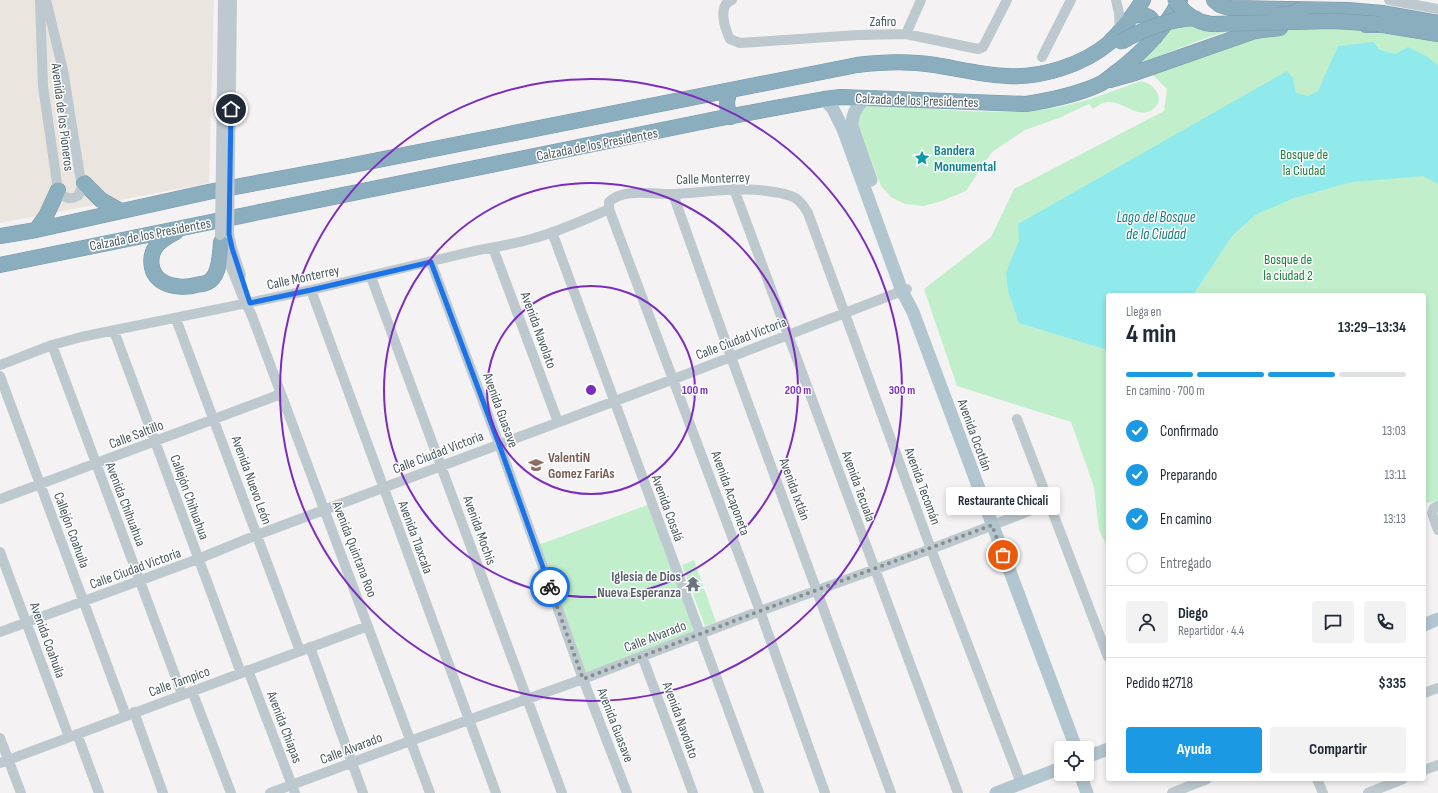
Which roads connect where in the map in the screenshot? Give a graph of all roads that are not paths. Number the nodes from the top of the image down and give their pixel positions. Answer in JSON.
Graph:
{"nodes":[{"id":1,"x":40,"y":0,"type":"edge"},
{"id":2,"x":46,"y":0,"type":"edge"},
{"id":3,"x":223,"y":0,"type":"edge"},
{"id":4,"x":232,"y":0,"type":"edge"},
{"id":5,"x":731,"y":0,"type":"edge"},
{"id":6,"x":921,"y":0,"type":"edge"},
{"id":7,"x":1007,"y":0,"type":"edge"},
{"id":8,"x":1070,"y":0,"type":"edge"},
{"id":9,"x":1116,"y":0,"type":"edge"},
{"id":10,"x":1143,"y":0,"type":"edge"},
{"id":11,"x":1175,"y":0,"type":"edge"},
{"id":12,"x":1180,"y":0,"type":"edge"},
{"id":13,"x":1214,"y":0,"type":"edge"},
{"id":14,"x":1389,"y":0,"type":"edge"},
{"id":15,"x":1302,"y":9,"type":"junction"},
{"id":16,"x":1438,"y":9,"type":"edge"},
{"id":17,"x":1133,"y":16,"type":"junction"},
{"id":18,"x":1438,"y":23,"type":"edge"},
{"id":19,"x":1379,"y":24,"type":"junction"},
{"id":20,"x":906,"y":34,"type":"junction"},
{"id":21,"x":1438,"y":34,"type":"edge"},
{"id":22,"x":54,"y":35,"type":"junction"},
{"id":23,"x":1121,"y":36,"type":"junction"},
{"id":24,"x":42,"y":37,"type":"junction"},
{"id":25,"x":1155,"y":38,"type":"junction"},
{"id":26,"x":1042,"y":57,"type":"dead end"},
{"id":27,"x":1102,"y":83,"type":"junction"},
{"id":28,"x":730,"y":90,"type":"junction"},
{"id":29,"x":714,"y":93,"type":"junction"},
{"id":30,"x":866,"y":98,"type":"junction"},
{"id":31,"x":824,"y":99,"type":"junction"},
{"id":32,"x":731,"y":117,"type":"junction"},
{"id":33,"x":716,"y":120,"type":"junction"},
{"id":34,"x":225,"y":158,"type":"junction"},
{"id":35,"x":84,"y":183,"type":"junction"},
{"id":36,"x":734,"y":189,"type":"junction"},
{"id":37,"x":58,"y":190,"type":"junction"},
{"id":38,"x":673,"y":194,"type":"junction"},
{"id":39,"x":608,"y":207,"type":"junction"},
{"id":40,"x":121,"y":212,"type":"junction"},
{"id":41,"x":811,"y":219,"type":"joint"},
{"id":42,"x":182,"y":228,"type":"junction"},
{"id":43,"x":36,"y":230,"type":"junction"},
{"id":44,"x":552,"y":232,"type":"junction"},
{"id":45,"x":0,"y":236,"type":"edge"},
{"id":46,"x":223,"y":237,"type":"junction"},
{"id":47,"x":493,"y":248,"type":"junction"},
{"id":48,"x":431,"y":262,"type":"junction"},
{"id":49,"x":0,"y":265,"type":"edge"},
{"id":50,"x":371,"y":277,"type":"junction"},
{"id":51,"x":311,"y":290,"type":"junction"},
{"id":52,"x":905,"y":290,"type":"junction"},
{"id":53,"x":248,"y":303,"type":"junction"},
{"id":54,"x":845,"y":314,"type":"junction"},
{"id":55,"x":176,"y":319,"type":"junction"},
{"id":56,"x":114,"y":331,"type":"junction"},
{"id":57,"x":788,"y":335,"type":"junction"},
{"id":58,"x":52,"y":345,"type":"junction"},
{"id":59,"x":730,"y":356,"type":"junction"},
{"id":60,"x":0,"y":365,"type":"edge"},
{"id":61,"x":0,"y":376,"type":"edge"},
{"id":62,"x":674,"y":379,"type":"junction"},
{"id":63,"x":281,"y":394,"type":"junction"},
{"id":64,"x":615,"y":401,"type":"junction"},
{"id":65,"x":214,"y":419,"type":"junction"},
{"id":66,"x":1017,"y":419,"type":"dead end"},
{"id":67,"x":558,"y":422,"type":"junction"},
{"id":68,"x":155,"y":442,"type":"junction"},
{"id":69,"x":499,"y":444,"type":"junction"},
{"id":70,"x":96,"y":464,"type":"junction"},
{"id":71,"x":441,"y":466,"type":"junction"},
{"id":72,"x":40,"y":484,"type":"junction"},
{"id":73,"x":383,"y":488,"type":"junction"},
{"id":74,"x":0,"y":500,"type":"edge"},
{"id":75,"x":1050,"y":503,"type":"junction"},
{"id":76,"x":1438,"y":506,"type":"edge"},
{"id":77,"x":325,"y":510,"type":"junction"},
{"id":78,"x":992,"y":525,"type":"junction"},
{"id":79,"x":1438,"y":530,"type":"edge"},
{"id":80,"x":257,"y":535,"type":"junction"},
{"id":81,"x":931,"y":549,"type":"junction"},
{"id":82,"x":0,"y":552,"type":"edge"},
{"id":83,"x":198,"y":560,"type":"junction"},
{"id":84,"x":875,"y":568,"type":"junction"},
{"id":85,"x":140,"y":581,"type":"junction"},
{"id":86,"x":817,"y":590,"type":"junction"},
{"id":87,"x":84,"y":601,"type":"junction"},
{"id":88,"x":760,"y":611,"type":"junction"},
{"id":89,"x":1438,"y":619,"type":"edge"},
{"id":90,"x":26,"y":622,"type":"junction"},
{"id":91,"x":1426,"y":624,"type":"edge"},
{"id":92,"x":368,"y":626,"type":"junction"},
{"id":93,"x":0,"y":632,"type":"edge"},
{"id":94,"x":699,"y":634,"type":"junction"},
{"id":95,"x":310,"y":647,"type":"junction"},
{"id":96,"x":300,"y":651,"type":"junction"},
{"id":97,"x":1106,"y":653,"type":"edge"},
{"id":98,"x":642,"y":656,"type":"junction"},
{"id":99,"x":244,"y":672,"type":"junction"},
{"id":100,"x":583,"y":679,"type":"junction"},
{"id":101,"x":1438,"y":688,"type":"edge"},
{"id":102,"x":192,"y":691,"type":"junction"},
{"id":103,"x":1426,"y":692,"type":"edge"},
{"id":104,"x":182,"y":694,"type":"junction"},
{"id":105,"x":527,"y":698,"type":"junction"},
{"id":106,"x":130,"y":714,"type":"junction"},
{"id":107,"x":468,"y":719,"type":"junction"},
{"id":108,"x":73,"y":736,"type":"junction"},
{"id":109,"x":0,"y":738,"type":"edge"},
{"id":110,"x":410,"y":740,"type":"junction"},
{"id":111,"x":1073,"y":741,"type":"edge"},
{"id":112,"x":1106,"y":750,"type":"edge"},
{"id":113,"x":1094,"y":754,"type":"edge"},
{"id":114,"x":4,"y":761,"type":"edge"},
{"id":115,"x":352,"y":763,"type":"junction"},
{"id":116,"x":1438,"y":765,"type":"edge"},
{"id":117,"x":1426,"y":769,"type":"edge"},
{"id":118,"x":1054,"y":771,"type":"edge"},
{"id":119,"x":1083,"y":781,"type":"edge"},
{"id":120,"x":1202,"y":781,"type":"edge"},
{"id":121,"x":1318,"y":781,"type":"edge"},
{"id":122,"x":1398,"y":781,"type":"edge"},
{"id":123,"x":1022,"y":783,"type":"junction"},
{"id":124,"x":294,"y":789,"type":"edge"},
{"id":125,"x":21,"y":793,"type":"edge"},
{"id":126,"x":99,"y":793,"type":"edge"},
{"id":127,"x":163,"y":793,"type":"edge"},
{"id":128,"x":231,"y":793,"type":"edge"},
{"id":129,"x":270,"y":793,"type":"edge"},
{"id":130,"x":363,"y":793,"type":"edge"},
{"id":131,"x":430,"y":793,"type":"edge"},
{"id":132,"x":496,"y":793,"type":"edge"},
{"id":133,"x":562,"y":793,"type":"edge"},
{"id":134,"x":627,"y":793,"type":"edge"},
{"id":135,"x":693,"y":793,"type":"edge"},
{"id":136,"x":759,"y":793,"type":"edge"},
{"id":137,"x":826,"y":793,"type":"edge"},
{"id":138,"x":891,"y":793,"type":"edge"},
{"id":139,"x":958,"y":793,"type":"edge"},
{"id":140,"x":996,"y":793,"type":"edge"},
{"id":141,"x":1088,"y":793,"type":"edge"},
{"id":142,"x":1172,"y":793,"type":"edge"},
{"id":143,"x":1323,"y":793,"type":"edge"},
{"id":144,"x":1368,"y":793,"type":"edge"}],
"edges":[{"from":1,"to":24,"type":"street","name":"Avenida de los Pioneros"},
{"from":2,"to":22,"type":"street","name":"Avenida de los Pioneros"},
{"from":3,"to":34,"type":"street"},
{"from":4,"to":34,"type":"street"},
{"from":5,"to":20,"type":"street","name":"Zafiro"},
{"from":6,"to":20,"type":"street"},
{"from":7,"to":20,"type":"street","name":"Zafiro"},
{"from":8,"to":26,"type":"street"},
{"from":9,"to":23,"type":"street"},
{"from":10,"to":17,"type":"highway"},
{"from":11,"to":19,"type":"highway","bridge":true},
{"from":12,"to":25,"type":"highway","name":"Calzada de los Presidentes"},
{"from":13,"to":15,"type":"highway"},
{"from":14,"to":16,"type":"street"},
{"from":15,"to":18,"type":"highway"},
{"from":15,"to":23,"type":"highway","bridge":true},
{"from":17,"to":23,"type":"highway"},
{"from":17,"to":25,"type":"highway"},
{"from":19,"to":21,"type":"highway"},
{"from":19,"to":27,"type":"highway"},
{"from":22,"to":24,"type":"street"},
{"from":22,"to":35,"type":"street","name":"Avenida de los Pioneros"},
{"from":23,"to":28,"type":"highway","name":"Calzada de los Presidentes"},
{"from":24,"to":37,"type":"street","name":"Avenida de los Pioneros"},
{"from":25,"to":27,"type":"highway","name":"Calzada de los Presidentes"},
{"from":27,"to":30,"type":"highway","name":"Calzada de los Presidentes"},
{"from":28,"to":29,"type":"highway","name":"Calzada de los Presidentes"},
{"from":28,"to":32,"type":"highway"},
{"from":29,"to":33,"type":"highway"},
{"from":29,"to":40,"type":"highway","name":"Calzada de los Presidentes"},
{"from":30,"to":31,"type":"highway","name":"Calzada de los Presidentes"},
{"from":30,"to":52,"type":"main road","name":"Avenida Ocotlán"},
{"from":31,"to":32,"type":"highway","name":"Calzada de los Presidentes"},
{"from":31,"to":52,"type":"main road","name":"Avenida Ocotlán"},
{"from":32,"to":33,"type":"highway","name":"Calzada de los Presidentes"},
{"from":33,"to":42,"type":"highway","name":"Calzada de los Presidentes"},
{"from":34,"to":46,"type":"street","name":"Avenida Quintana Roo","bridge":true},
{"from":35,"to":37,"type":"street"},
{"from":35,"to":40,"type":"highway"},
{"from":36,"to":38,"type":"street","name":"Calle Monterrey"},
{"from":36,"to":41,"type":"street","name":"Calle Monterrey"},
{"from":36,"to":57,"type":"street","name":"Avenida Tecuala"},
{"from":37,"to":43,"type":"highway"},
{"from":38,"to":39,"type":"street","name":"Calle Monterrey"},
{"from":38,"to":59,"type":"street","name":"Avenida Ixtlán"},
{"from":39,"to":44,"type":"street","name":"Calle Monterrey"},
{"from":39,"to":62,"type":"street","name":"Avenida Acaponeta"},
{"from":40,"to":43,"type":"highway","name":"Calzada de los Presidentes"},
{"from":41,"to":54,"type":"street","name":"Avenida Tecomán"},
{"from":42,"to":46,"type":"highway"},
{"from":42,"to":49,"type":"highway","name":"Calzada de los Presidentes"},
{"from":43,"to":45,"type":"highway","name":"Calzada de los Presidentes"},
{"from":44,"to":47,"type":"street","name":"Calle Monterrey"},
{"from":44,"to":64,"type":"street","name":"Avenida Cosalá"},
{"from":46,"to":53,"type":"street","name":"Avenida Quintana Roo"},
{"from":47,"to":48,"type":"street","name":"Calle Monterrey"},
{"from":47,"to":67,"type":"street","name":"Avenida Navolato"},
{"from":48,"to":50,"type":"street","name":"Calle Monterrey"},
{"from":48,"to":69,"type":"street","name":"Avenida Guasave"},
{"from":50,"to":51,"type":"street","name":"Calle Monterrey"},
{"from":50,"to":71,"type":"street","name":"Avenida Mochis"},
{"from":51,"to":53,"type":"street","name":"Calle Monterrey"},
{"from":51,"to":73,"type":"street","name":"Avenida Tlaxcala"},
{"from":52,"to":54,"type":"street","name":"Calle Ciudad Victoria"},
{"from":52,"to":78,"type":"main road","name":"Avenida Ocotlán"},
{"from":53,"to":55,"type":"street","name":"Calle Monterrey"},
{"from":53,"to":63,"type":"street","name":"Avenida Quintana Roo"},
{"from":54,"to":57,"type":"street","name":"Calle Ciudad Victoria"},
{"from":54,"to":81,"type":"street","name":"Avenida Tecomán"},
{"from":55,"to":56,"type":"street","name":"Calle Monterrey"},
{"from":55,"to":65,"type":"street","name":"Avenida Nuevo León"},
{"from":56,"to":58,"type":"street","name":"Calle Monterrey"},
{"from":56,"to":68,"type":"street","name":"Callejón Chihuahua"},
{"from":57,"to":59,"type":"street","name":"Calle Ciudad Victoria"},
{"from":57,"to":84,"type":"street","name":"Avenida Tecuala"},
{"from":58,"to":60,"type":"street","name":"Calle Monterrey"},
{"from":58,"to":70,"type":"street","name":"Avenida Chihuahua"},
{"from":59,"to":62,"type":"street","name":"Calle Ciudad Victoria"},
{"from":59,"to":86,"type":"street","name":"Avenida Ixtlán"},
{"from":61,"to":72,"type":"street","name":"Callejón Coahuila"},
{"from":62,"to":64,"type":"street","name":"Calle Ciudad Victoria"},
{"from":62,"to":88,"type":"street","name":"Avenida Acaponeta"},
{"from":63,"to":65,"type":"street","name":"Calle Saltillo"},
{"from":63,"to":77,"type":"street","name":"Avenida Quintana Roo"},
{"from":64,"to":67,"type":"street","name":"Calle Ciudad Victoria"},
{"from":64,"to":94,"type":"street","name":"Avenida Cosalá"},
{"from":65,"to":68,"type":"street","name":"Calle Saltillo"},
{"from":65,"to":80,"type":"street","name":"Avenida Nuevo León"},
{"from":66,"to":75,"type":"street"},
{"from":67,"to":69,"type":"street","name":"Calle Ciudad Victoria"},
{"from":68,"to":70,"type":"street","name":"Calle Saltillo"},
{"from":68,"to":83,"type":"street","name":"Callejón Chihuahua"},
{"from":69,"to":71,"type":"street","name":"Calle Ciudad Victoria"},
{"from":69,"to":100,"type":"street","name":"Avenida Guasave"},
{"from":70,"to":72,"type":"street","name":"Calle Saltillo"},
{"from":70,"to":85,"type":"street","name":"Avenida Chihuahua"},
{"from":71,"to":73,"type":"street","name":"Calle Ciudad Victoria"},
{"from":71,"to":105,"type":"street","name":"Avenida Mochis"},
{"from":72,"to":74,"type":"street","name":"Calle Saltillo"},
{"from":72,"to":87,"type":"street","name":"Callejón Coahuila"},
{"from":73,"to":77,"type":"street","name":"Calle Ciudad Victoria"},
{"from":73,"to":107,"type":"street","name":"Avenida Tlaxcala"},
{"from":75,"to":78,"type":"street","name":"Calle Alvarado"},
{"from":75,"to":97,"type":"street"},
{"from":76,"to":79,"type":"street"},
{"from":77,"to":80,"type":"street","name":"Calle Ciudad Victoria"},
{"from":77,"to":92,"type":"street","name":"Avenida Quintana Roo"},
{"from":78,"to":81,"type":"street","name":"Calle Alvarado"},
{"from":78,"to":111,"type":"main road","name":"Avenida Ocotlán"},
{"from":80,"to":83,"type":"street","name":"Calle Ciudad Victoria"},
{"from":80,"to":96,"type":"street","name":"Avenida Nuevo León"},
{"from":81,"to":84,"type":"street","name":"Calle Alvarado"},
{"from":81,"to":123,"type":"street","name":"Avenida Tecomán"},
{"from":82,"to":90,"type":"street","name":"Avenida Coahuila"},
{"from":83,"to":85,"type":"street","name":"Calle Ciudad Victoria"},
{"from":83,"to":99,"type":"street","name":"Callejón Chihuahua"},
{"from":84,"to":86,"type":"street","name":"Calle Alvarado"},
{"from":84,"to":139,"type":"street","name":"Avenida Tecuala"},
{"from":85,"to":87,"type":"street","name":"Calle Ciudad Victoria"},
{"from":85,"to":104,"type":"street","name":"Avenida Chihuahua"},
{"from":86,"to":88,"type":"street","name":"Calle Alvarado"},
{"from":86,"to":138,"type":"street","name":"Avenida Ixtlán"},
{"from":87,"to":90,"type":"street","name":"Calle Ciudad Victoria"},
{"from":87,"to":106,"type":"street","name":"Callejón Coahuila"},
{"from":88,"to":94,"type":"street","name":"Calle Alvarado"},
{"from":88,"to":137,"type":"street","name":"Avenida Acaponeta"},
{"from":89,"to":91,"type":"main road"},
{"from":90,"to":93,"type":"street","name":"Calle Ciudad Victoria"},
{"from":90,"to":108,"type":"street","name":"Avenida Coahuila"},
{"from":92,"to":95,"type":"street","name":"Calle Tampico"},
{"from":92,"to":110,"type":"street","name":"Avenida Quintana Roo"},
{"from":94,"to":98,"type":"street","name":"Calle Alvarado"},
{"from":94,"to":136,"type":"street","name":"Avenida Cosalá"},
{"from":95,"to":96,"type":"street","name":"Calle Tampico"},
{"from":95,"to":115,"type":"street"},
{"from":96,"to":99,"type":"street","name":"Calle Tampico"},
{"from":98,"to":100,"type":"street","name":"Calle Alvarado"},
{"from":98,"to":135,"type":"street","name":"Avenida Navolato"},
{"from":99,"to":102,"type":"street","name":"Calle Tampico"},
{"from":99,"to":124,"type":"street","name":"Avenida Chiapas"},
{"from":100,"to":105,"type":"street","name":"Calle Alvarado"},
{"from":100,"to":134,"type":"street","name":"Avenida Guasave"},
{"from":101,"to":103,"type":"street"},
{"from":102,"to":104,"type":"street","name":"Calle Tampico"},
{"from":102,"to":128,"type":"street"},
{"from":104,"to":106,"type":"street","name":"Calle Tampico"},
{"from":105,"to":107,"type":"street","name":"Calle Alvarado"},
{"from":105,"to":133,"type":"street","name":"Avenida Mochis"},
{"from":106,"to":108,"type":"street","name":"Calle Tampico"},
{"from":106,"to":127,"type":"street","name":"Callejón Coahuila"},
{"from":107,"to":110,"type":"street","name":"Calle Alvarado"},
{"from":107,"to":132,"type":"street","name":"Avenida Tlaxcala"},
{"from":108,"to":114,"type":"street","name":"Calle Tampico"},
{"from":108,"to":126,"type":"street","name":"Avenida Coahuila"},
{"from":109,"to":114,"type":"street"},
{"from":110,"to":115,"type":"street","name":"Calle Alvarado"},
{"from":110,"to":131,"type":"street","name":"Avenida Quintana Roo"},
{"from":112,"to":113,"type":"main road"},
{"from":114,"to":125,"type":"street"},
{"from":115,"to":124,"type":"street","name":"Calle Alvarado"},
{"from":115,"to":130,"type":"street"},
{"from":116,"to":117,"type":"street"},
{"from":118,"to":123,"type":"main road"},
{"from":119,"to":141,"type":"main road"},
{"from":120,"to":142,"type":"street"},
{"from":121,"to":143,"type":"street"},
{"from":122,"to":144,"type":"street"},
{"from":123,"to":140,"type":"main road"},
{"from":124,"to":129,"type":"street","name":"Calle Alvarado"}]}
